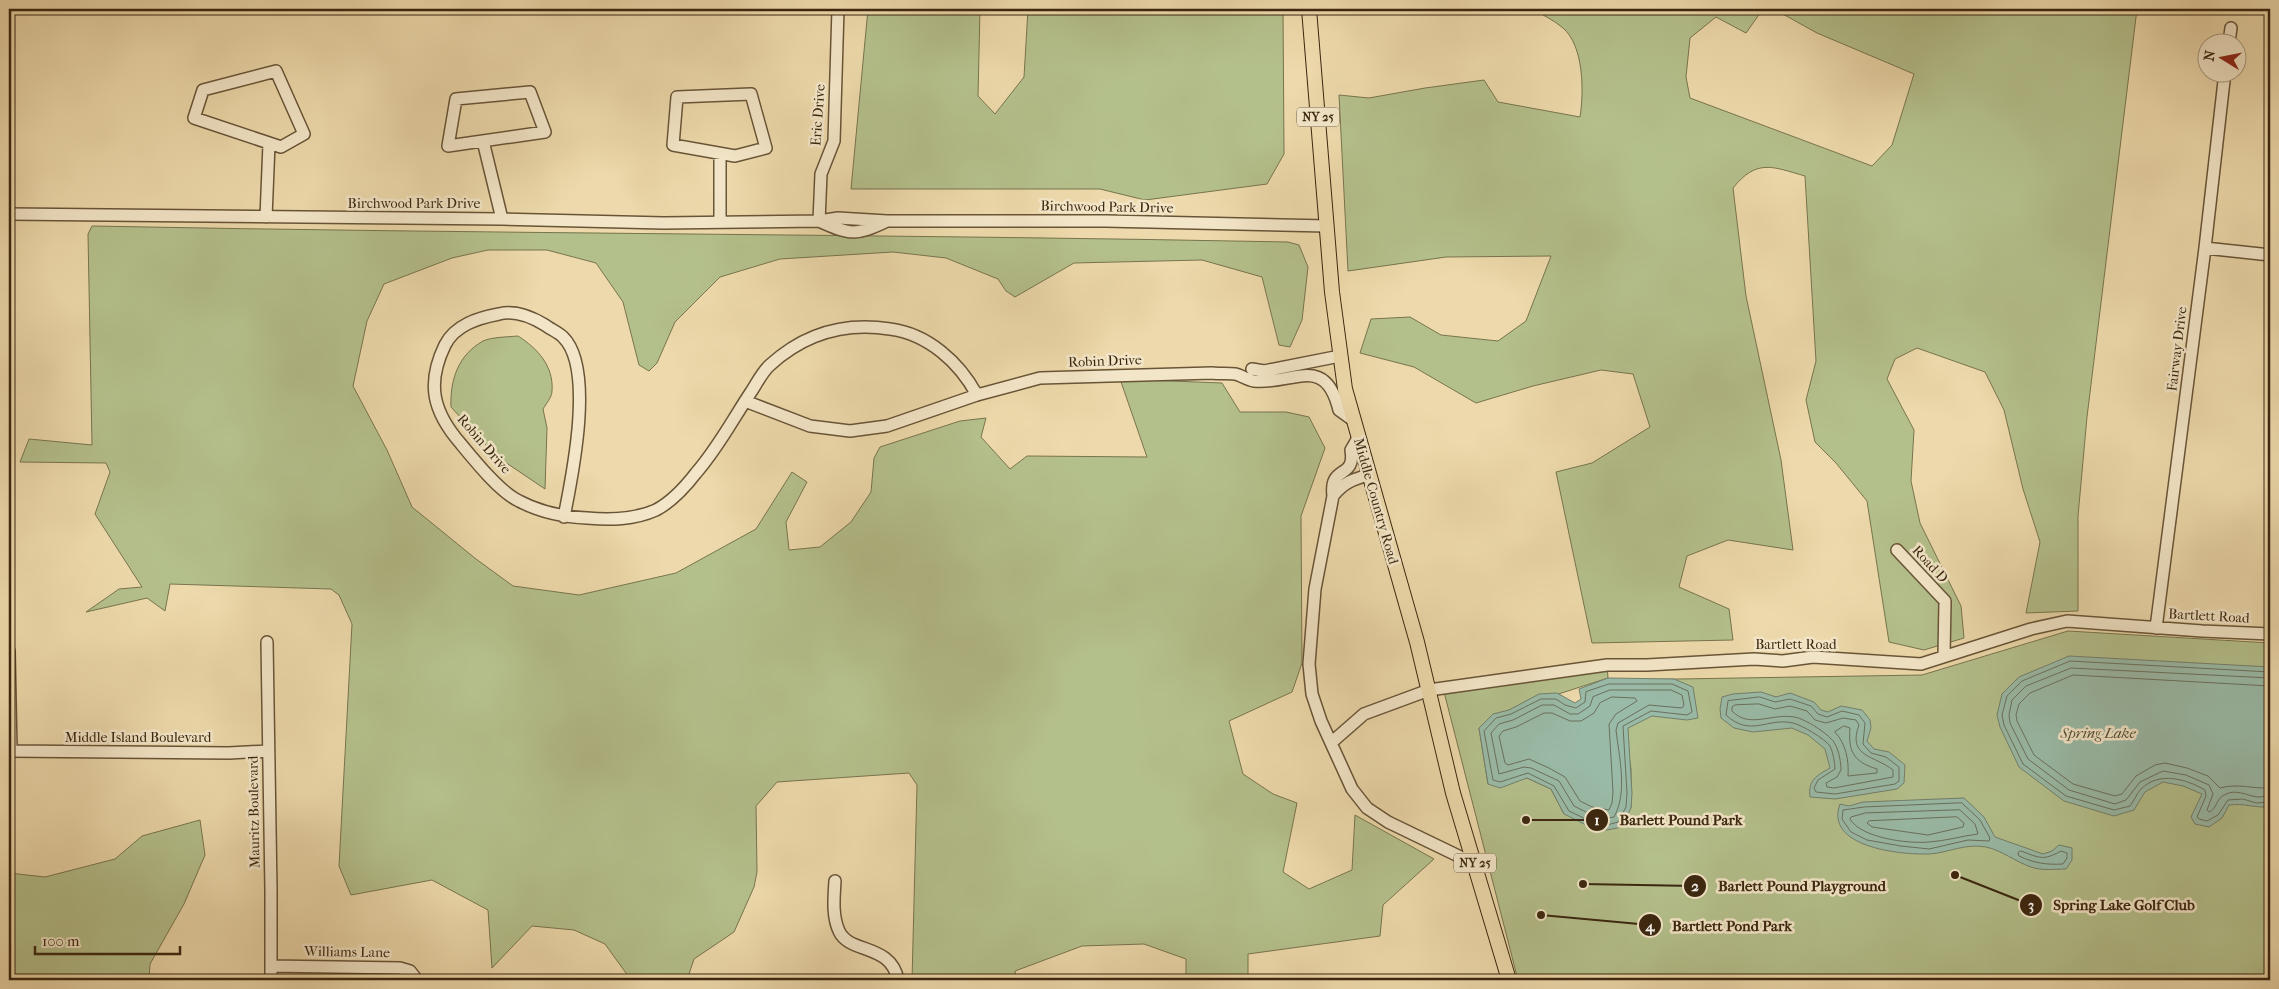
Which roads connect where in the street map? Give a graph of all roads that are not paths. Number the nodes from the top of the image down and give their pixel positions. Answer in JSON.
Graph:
{"nodes":[{"id":1,"x":838,"y":9,"type":"edge"},
{"id":2,"x":1309,"y":9,"type":"edge"},
{"id":3,"x":2231,"y":28,"type":"dead end"},
{"id":4,"x":2230,"y":32,"type":"edge"},
{"id":5,"x":2225,"y":82,"type":"edge"},
{"id":6,"x":482,"y":141,"type":"junction"},
{"id":7,"x":269,"y":144,"type":"junction"},
{"id":8,"x":720,"y":154,"type":"junction"},
{"id":9,"x":9,"y":214,"type":"edge"},
{"id":10,"x":266,"y":217,"type":"junction"},
{"id":11,"x":502,"y":219,"type":"junction"},
{"id":12,"x":818,"y":220,"type":"junction"},
{"id":13,"x":720,"y":221,"type":"junction"},
{"id":14,"x":887,"y":221,"type":"junction"},
{"id":15,"x":1327,"y":226,"type":"junction"},
{"id":16,"x":2205,"y":248,"type":"junction"},
{"id":17,"x":2270,"y":255,"type":"edge"},
{"id":18,"x":1340,"y":356,"type":"junction"},
{"id":19,"x":1235,"y":374,"type":"junction"},
{"id":20,"x":977,"y":395,"type":"junction"},
{"id":21,"x":745,"y":401,"type":"junction"},
{"id":22,"x":1353,"y":420,"type":"junction"},
{"id":23,"x":1358,"y":438,"type":"junction"},
{"id":24,"x":1369,"y":475,"type":"junction"},
{"id":25,"x":1333,"y":496,"type":"junction"},
{"id":26,"x":564,"y":517,"type":"junction"},
{"id":27,"x":1897,"y":550,"type":"dead end"},
{"id":28,"x":2156,"y":628,"type":"junction"},
{"id":29,"x":2270,"y":634,"type":"edge"},
{"id":30,"x":267,"y":642,"type":"dead end"},
{"id":31,"x":9,"y":650,"type":"edge"},
{"id":32,"x":1944,"y":656,"type":"junction"},
{"id":33,"x":1429,"y":690,"type":"junction"},
{"id":34,"x":1332,"y":742,"type":"junction"},
{"id":35,"x":10,"y":751,"type":"edge"},
{"id":36,"x":268,"y":751,"type":"junction"},
{"id":37,"x":1475,"y":864,"type":"junction"},
{"id":38,"x":836,"y":881,"type":"dead end"},
{"id":39,"x":271,"y":966,"type":"junction"},
{"id":40,"x":271,"y":980,"type":"edge"},
{"id":41,"x":417,"y":980,"type":"edge"},
{"id":42,"x":898,"y":980,"type":"edge"},
{"id":43,"x":1509,"y":980,"type":"edge"}],
"edges":[{"from":1,"to":12,"type":"street","name":"Eric Drive"},
{"from":2,"to":15,"type":"main road","name":"Middle Country Road","number":"NY 25"},
{"from":3,"to":4,"type":"street"},
{"from":5,"to":16,"type":"street","name":"Fairway Drive"},
{"from":6,"to":6,"type":"street"},
{"from":6,"to":11,"type":"street"},
{"from":7,"to":7,"type":"street"},
{"from":7,"to":10,"type":"street"},
{"from":8,"to":8,"type":"street"},
{"from":8,"to":13,"type":"street"},
{"from":9,"to":10,"type":"street","name":"Birchwood Park Drive"},
{"from":10,"to":11,"type":"street","name":"Birchwood Park Drive"},
{"from":11,"to":13,"type":"street","name":"Birchwood Park Drive"},
{"from":12,"to":13,"type":"street","name":"Birchwood Park Drive"},
{"from":12,"to":14,"type":"street","name":"Birchwood Park Drive"},
{"from":12,"to":14,"type":"street","name":"Birchwood Park Drive"},
{"from":14,"to":15,"type":"street","name":"Birchwood Park Drive"},
{"from":15,"to":18,"type":"main road","name":"Middle Country Road","number":"NY 25"},
{"from":16,"to":17,"type":"street"},
{"from":16,"to":28,"type":"street","name":"Fairway Drive"},
{"from":18,"to":19,"type":"street","name":"Robin Drive"},
{"from":18,"to":22,"type":"main road","name":"Middle Country Road","number":"NY 25"},
{"from":19,"to":20,"type":"street","name":"Robin Drive"},
{"from":19,"to":22,"type":"street","name":"Robin Drive"},
{"from":20,"to":21,"type":"street","name":"Robin Drive"},
{"from":20,"to":21,"type":"street","name":"Robin Drive"},
{"from":21,"to":26,"type":"street","name":"Robin Drive"},
{"from":22,"to":23,"type":"main road","name":"Middle Country Road","number":"NY 25"},
{"from":23,"to":24,"type":"main road","name":"Middle Country Road","number":"NY 25"},
{"from":23,"to":25,"type":"street"},
{"from":24,"to":25,"type":"street"},
{"from":24,"to":33,"type":"main road","name":"Middle Country Road","number":"NY 25"},
{"from":25,"to":34,"type":"street"},
{"from":26,"to":26,"type":"street","name":"Robin Drive"},
{"from":27,"to":32,"type":"street","name":"Road D"},
{"from":28,"to":29,"type":"street","name":"Bartlett Road"},
{"from":28,"to":32,"type":"street","name":"Bartlett Road"},
{"from":30,"to":36,"type":"street","name":"Mauritz Boulevard"},
{"from":31,"to":35,"type":"street"},
{"from":32,"to":33,"type":"street","name":"Bartlett Road"},
{"from":33,"to":34,"type":"street","name":"Bartlett Road"},
{"from":33,"to":37,"type":"main road","name":"Middle Country Road","number":"NY 25"},
{"from":34,"to":37,"type":"street"},
{"from":35,"to":36,"type":"street","name":"Middle Island Boulevard"},
{"from":36,"to":39,"type":"street","name":"Mauritz Boulevard"},
{"from":37,"to":43,"type":"main road","name":"Middle Country Road","number":"NY 25"},
{"from":38,"to":42,"type":"street"},
{"from":39,"to":40,"type":"street","name":"Mauritz Boulevard"},
{"from":39,"to":41,"type":"street","name":"Williams Lane"}]}
